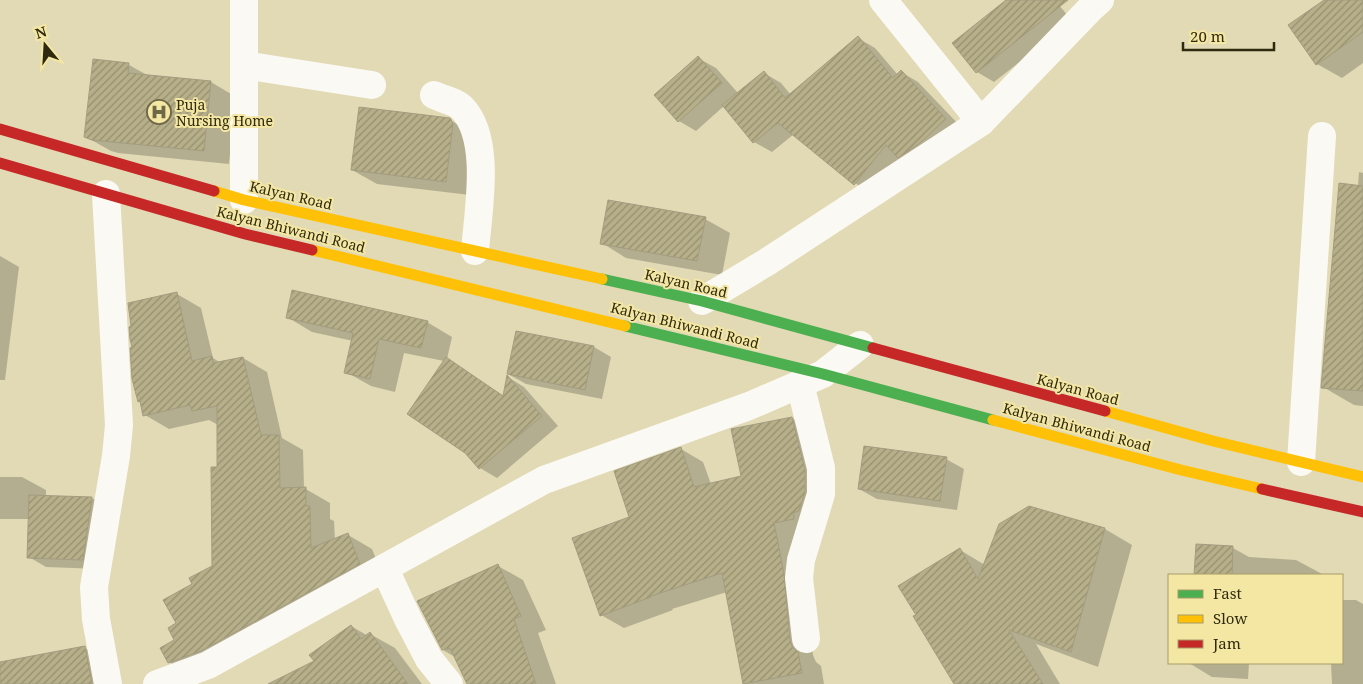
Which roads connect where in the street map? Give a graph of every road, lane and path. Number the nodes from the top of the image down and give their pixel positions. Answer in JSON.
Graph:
{"nodes":[{"id":1,"x":244,"y":0,"type":"edge"},
{"id":2,"x":883,"y":0,"type":"edge"},
{"id":3,"x":1100,"y":0,"type":"edge"},
{"id":4,"x":244,"y":65,"type":"junction"},
{"id":5,"x":372,"y":84,"type":"dead end"},
{"id":6,"x":434,"y":96,"type":"dead end"},
{"id":7,"x":981,"y":122,"type":"junction"},
{"id":8,"x":0,"y":129,"type":"edge"},
{"id":9,"x":1322,"y":136,"type":"dead end"},
{"id":10,"x":0,"y":163,"type":"edge"},
{"id":11,"x":106,"y":194,"type":"junction"},
{"id":12,"x":244,"y":200,"type":"junction"},
{"id":13,"x":475,"y":251,"type":"junction"},
{"id":14,"x":702,"y":301,"type":"junction"},
{"id":15,"x":860,"y":345,"type":"junction"},
{"id":16,"x":811,"y":379,"type":"junction"},
{"id":17,"x":1301,"y":462,"type":"junction"},
{"id":18,"x":1363,"y":477,"type":"edge"},
{"id":19,"x":1363,"y":512,"type":"edge"},
{"id":20,"x":385,"y":569,"type":"junction"},
{"id":21,"x":806,"y":639,"type":"dead end"},
{"id":22,"x":214,"y":675,"type":"edge"},
{"id":23,"x":108,"y":684,"type":"edge"},
{"id":24,"x":158,"y":684,"type":"edge"},
{"id":25,"x":448,"y":684,"type":"edge"}],
"edges":[{"from":1,"to":4,"type":"street"},
{"from":2,"to":7,"type":"street"},
{"from":3,"to":7,"type":"street"},
{"from":4,"to":5,"type":"street"},
{"from":4,"to":12,"type":"street"},
{"from":6,"to":13,"type":"street"},
{"from":7,"to":14,"type":"street"},
{"from":8,"to":12,"type":"highway","name":"Kalyan Road"},
{"from":9,"to":17,"type":"street"},
{"from":10,"to":11,"type":"highway","name":"Kalyan Bhiwandi Road"},
{"from":11,"to":16,"type":"highway","name":"Kalyan Bhiwandi Road"},
{"from":11,"to":23,"type":"street"},
{"from":12,"to":13,"type":"highway","name":"Kalyan Road"},
{"from":13,"to":14,"type":"highway","name":"Kalyan Road"},
{"from":14,"to":15,"type":"highway","name":"Kalyan Road"},
{"from":15,"to":16,"type":"street"},
{"from":15,"to":17,"type":"highway","name":"Kalyan Road"},
{"from":16,"to":19,"type":"highway","name":"Kalyan Bhiwandi Road"},
{"from":16,"to":20,"type":"street"},
{"from":16,"to":21,"type":"street"},
{"from":17,"to":18,"type":"highway","name":"Kalyan Road"},
{"from":20,"to":22,"type":"street"},
{"from":20,"to":25,"type":"street"},
{"from":22,"to":24,"type":"street"}]}
